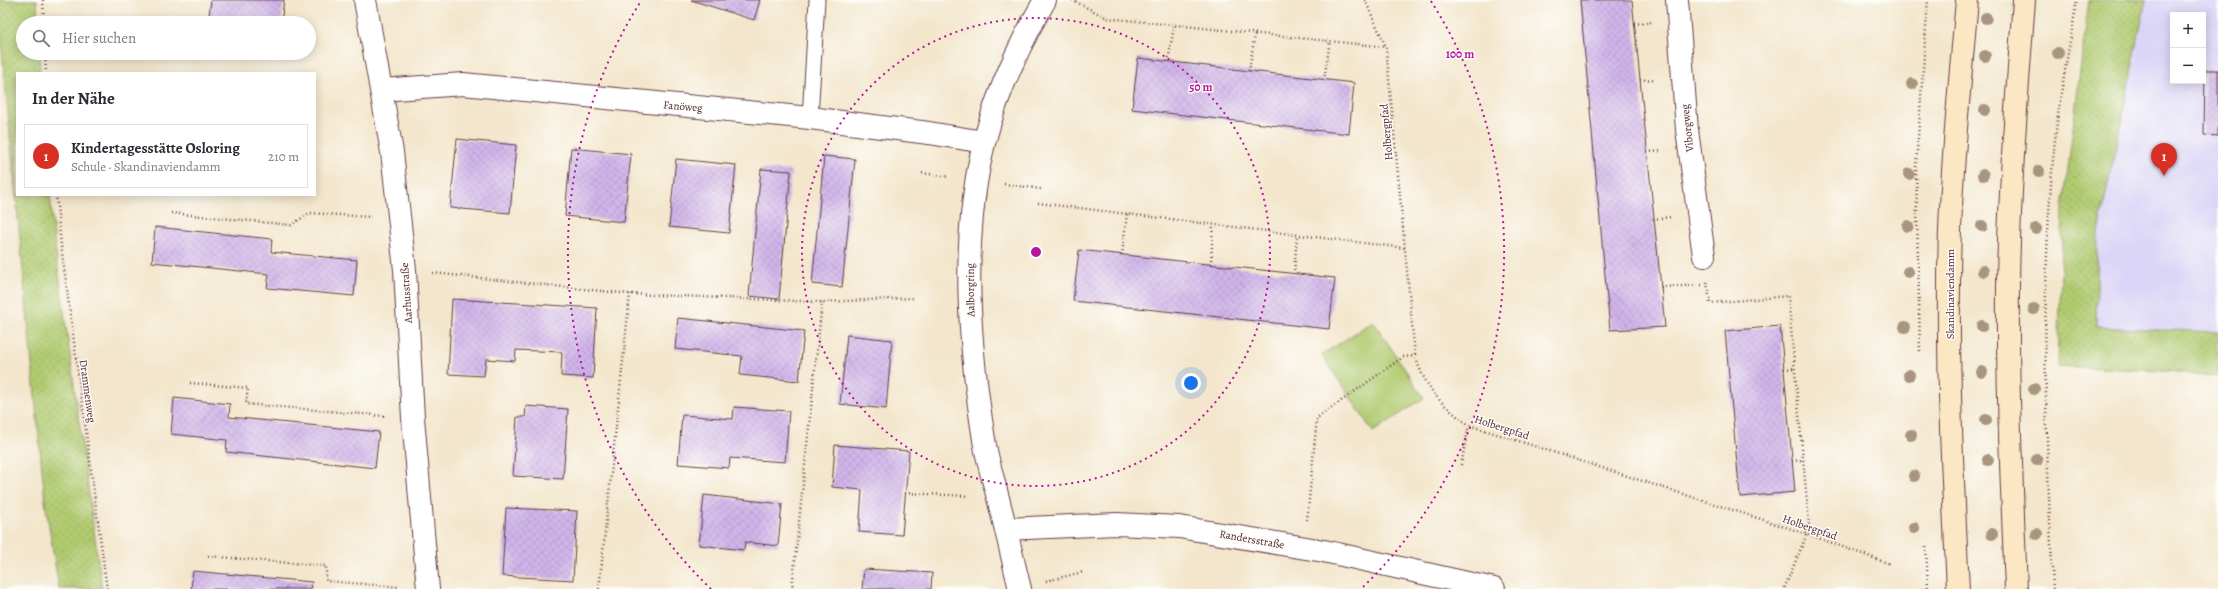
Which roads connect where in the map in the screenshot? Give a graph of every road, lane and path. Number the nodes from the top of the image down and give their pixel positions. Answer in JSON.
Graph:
{"nodes":[{"id":1,"x":42,"y":0,"type":"edge"},
{"id":2,"x":365,"y":0,"type":"edge"},
{"id":3,"x":817,"y":0,"type":"edge"},
{"id":4,"x":1046,"y":0,"type":"edge"},
{"id":5,"x":1071,"y":0,"type":"edge"},
{"id":6,"x":1365,"y":0,"type":"edge"},
{"id":7,"x":1677,"y":0,"type":"edge"},
{"id":8,"x":1967,"y":0,"type":"edge"},
{"id":9,"x":2024,"y":0,"type":"edge"},
{"id":10,"x":2077,"y":0,"type":"edge"},
{"id":11,"x":43,"y":16,"type":"edge"},
{"id":12,"x":1174,"y":26,"type":"junction"},
{"id":13,"x":1255,"y":34,"type":"junction"},
{"id":14,"x":1330,"y":41,"type":"junction"},
{"id":15,"x":1386,"y":47,"type":"junction"},
{"id":16,"x":45,"y":60,"type":"edge"},
{"id":17,"x":1168,"y":62,"type":"dead end"},
{"id":18,"x":1249,"y":71,"type":"dead end"},
{"id":19,"x":46,"y":72,"type":"edge"},
{"id":20,"x":1324,"y":80,"type":"dead end"},
{"id":21,"x":381,"y":90,"type":"junction"},
{"id":22,"x":810,"y":118,"type":"junction"},
{"id":23,"x":984,"y":142,"type":"junction"},
{"id":24,"x":56,"y":196,"type":"edge"},
{"id":25,"x":1038,"y":203,"type":"dead end"},
{"id":26,"x":171,"y":213,"type":"dead end"},
{"id":27,"x":1127,"y":214,"type":"junction"},
{"id":28,"x":400,"y":219,"type":"junction"},
{"id":29,"x":1213,"y":224,"type":"junction"},
{"id":30,"x":1297,"y":235,"type":"junction"},
{"id":31,"x":1405,"y":248,"type":"junction"},
{"id":32,"x":1122,"y":255,"type":"dead end"},
{"id":33,"x":1704,"y":256,"type":"joint"},
{"id":34,"x":1211,"y":264,"type":"dead end"},
{"id":35,"x":405,"y":270,"type":"junction"},
{"id":36,"x":1294,"y":274,"type":"dead end"},
{"id":37,"x":1708,"y":284,"type":"junction"},
{"id":38,"x":1661,"y":287,"type":"dead end"},
{"id":39,"x":630,"y":294,"type":"junction"},
{"id":40,"x":913,"y":298,"type":"dead end"},
{"id":41,"x":822,"y":302,"type":"junction"},
{"id":42,"x":1415,"y":356,"type":"junction"},
{"id":43,"x":1795,"y":368,"type":"junction"},
{"id":44,"x":1784,"y":369,"type":"dead end"},
{"id":45,"x":190,"y":383,"type":"dead end"},
{"id":46,"x":413,"y":418,"type":"junction"},
{"id":47,"x":1469,"y":425,"type":"junction"},
{"id":48,"x":1804,"y":460,"type":"junction"},
{"id":49,"x":1792,"y":461,"type":"dead end"},
{"id":50,"x":1460,"y":465,"type":"dead end"},
{"id":51,"x":905,"y":492,"type":"dead end"},
{"id":52,"x":972,"y":497,"type":"dead end"},
{"id":53,"x":1006,"y":529,"type":"junction"},
{"id":54,"x":1807,"y":534,"type":"junction"},
{"id":55,"x":1304,"y":548,"type":"junction"},
{"id":56,"x":208,"y":556,"type":"dead end"},
{"id":57,"x":1890,"y":564,"type":"dead end"},
{"id":58,"x":401,"y":587,"type":"dead end"},
{"id":59,"x":107,"y":589,"type":"edge"},
{"id":60,"x":428,"y":589,"type":"edge"},
{"id":61,"x":599,"y":589,"type":"edge"},
{"id":62,"x":792,"y":589,"type":"edge"},
{"id":63,"x":1020,"y":589,"type":"edge"},
{"id":64,"x":1494,"y":589,"type":"edge"},
{"id":65,"x":1784,"y":589,"type":"edge"},
{"id":66,"x":1958,"y":589,"type":"edge"},
{"id":67,"x":2016,"y":589,"type":"edge"},
{"id":68,"x":2053,"y":589,"type":"edge"}],
"edges":[{"from":1,"to":11,"type":"path"},
{"from":2,"to":21,"type":"street","name":"Aarhusstraße"},
{"from":3,"to":22,"type":"lane"},
{"from":4,"to":23,"type":"street","name":"Aalborgring"},
{"from":5,"to":12,"type":"path"},
{"from":6,"to":15,"type":"path","name":"Holbergpfad"},
{"from":7,"to":33,"type":"street","name":"Viborgweg"},
{"from":8,"to":66,"type":"main road","name":"Skandinaviendamm"},
{"from":9,"to":67,"type":"main road"},
{"from":10,"to":68,"type":"path"},
{"from":12,"to":13,"type":"path"},
{"from":12,"to":17,"type":"path"},
{"from":13,"to":14,"type":"path"},
{"from":13,"to":18,"type":"path"},
{"from":14,"to":15,"type":"path"},
{"from":14,"to":20,"type":"path"},
{"from":15,"to":31,"type":"path","name":"Holbergpfad"},
{"from":16,"to":19,"type":"path"},
{"from":21,"to":22,"type":"street","name":"Fanöweg"},
{"from":21,"to":28,"type":"street","name":"Aarhusstraße"},
{"from":22,"to":23,"type":"street","name":"Fanöweg"},
{"from":23,"to":53,"type":"street","name":"Aalborgring"},
{"from":24,"to":59,"type":"path","name":"Drammenweg"},
{"from":25,"to":27,"type":"path"},
{"from":26,"to":28,"type":"path"},
{"from":27,"to":29,"type":"path"},
{"from":27,"to":32,"type":"path"},
{"from":28,"to":35,"type":"street","name":"Aarhusstraße"},
{"from":29,"to":30,"type":"path"},
{"from":29,"to":34,"type":"path"},
{"from":30,"to":31,"type":"path"},
{"from":30,"to":36,"type":"path"},
{"from":31,"to":42,"type":"path","name":"Holbergpfad"},
{"from":33,"to":37,"type":"path"},
{"from":35,"to":39,"type":"path"},
{"from":35,"to":46,"type":"street","name":"Aarhusstraße"},
{"from":37,"to":38,"type":"path"},
{"from":37,"to":43,"type":"path"},
{"from":39,"to":41,"type":"path"},
{"from":39,"to":61,"type":"path"},
{"from":40,"to":41,"type":"path"},
{"from":41,"to":62,"type":"path"},
{"from":42,"to":47,"type":"path","name":"Holbergpfad"},
{"from":42,"to":55,"type":"path"},
{"from":43,"to":44,"type":"path"},
{"from":43,"to":48,"type":"path"},
{"from":45,"to":46,"type":"path"},
{"from":46,"to":60,"type":"street","name":"Aarhusstraße"},
{"from":47,"to":50,"type":"path"},
{"from":47,"to":54,"type":"path","name":"Holbergpfad"},
{"from":48,"to":49,"type":"path"},
{"from":48,"to":54,"type":"path"},
{"from":51,"to":52,"type":"path"},
{"from":53,"to":55,"type":"street","name":"Randersstraße"},
{"from":53,"to":63,"type":"street","name":"Aalborgring"},
{"from":54,"to":57,"type":"path","name":"Holbergpfad"},
{"from":54,"to":65,"type":"path"},
{"from":55,"to":64,"type":"street","name":"Randersstraße"},
{"from":56,"to":58,"type":"path"}]}
